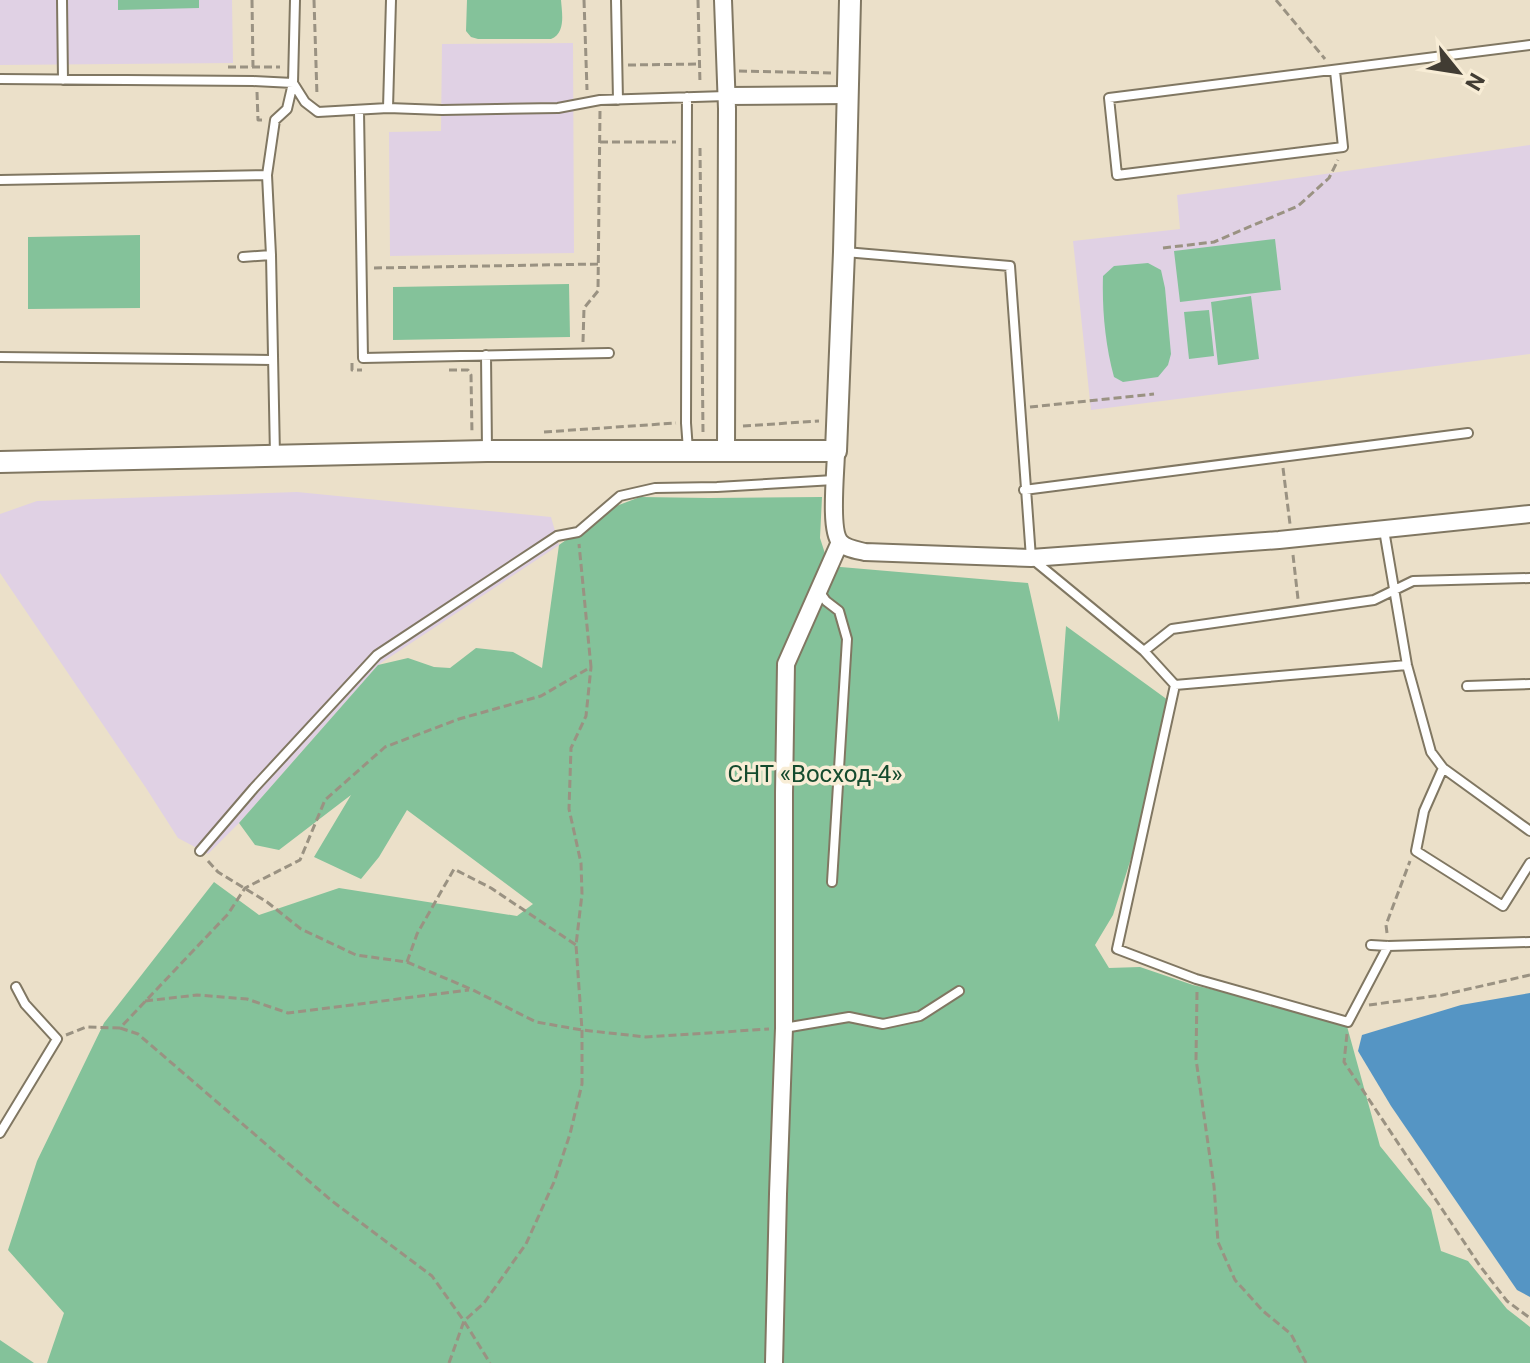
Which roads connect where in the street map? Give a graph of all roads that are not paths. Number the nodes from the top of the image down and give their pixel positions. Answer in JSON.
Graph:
{"nodes":[{"id":1,"x":62,"y":0,"type":"edge"},
{"id":2,"x":295,"y":0,"type":"edge"},
{"id":3,"x":391,"y":0,"type":"edge"},
{"id":4,"x":616,"y":0,"type":"edge"},
{"id":5,"x":723,"y":0,"type":"edge"},
{"id":6,"x":850,"y":0,"type":"edge"},
{"id":7,"x":1530,"y":45,"type":"edge"},
{"id":8,"x":1335,"y":71,"type":"junction"},
{"id":9,"x":0,"y":79,"type":"edge"},
{"id":10,"x":63,"y":80,"type":"junction"},
{"id":11,"x":293,"y":83,"type":"junction"},
{"id":12,"x":848,"y":95,"type":"junction"},
{"id":13,"x":727,"y":96,"type":"junction"},
{"id":14,"x":687,"y":97,"type":"junction"},
{"id":15,"x":618,"y":100,"type":"junction"},
{"id":16,"x":388,"y":108,"type":"junction"},
{"id":17,"x":359,"y":111,"type":"junction"},
{"id":18,"x":267,"y":175,"type":"junction"},
{"id":19,"x":0,"y":180,"type":"edge"},
{"id":20,"x":844,"y":252,"type":"junction"},
{"id":21,"x":271,"y":255,"type":"junction"},
{"id":22,"x":243,"y":257,"type":"dead end"},
{"id":23,"x":609,"y":353,"type":"dead end"},
{"id":24,"x":486,"y":355,"type":"junction"},
{"id":25,"x":0,"y":357,"type":"edge"},
{"id":26,"x":272,"y":360,"type":"junction"},
{"id":27,"x":1468,"y":433,"type":"dead end"},
{"id":28,"x":696,"y":450,"type":"junction"},
{"id":29,"x":480,"y":451,"type":"junction"},
{"id":30,"x":726,"y":451,"type":"junction"},
{"id":31,"x":836,"y":451,"type":"junction"},
{"id":32,"x":275,"y":457,"type":"junction"},
{"id":33,"x":0,"y":462,"type":"edge"},
{"id":34,"x":835,"y":480,"type":"junction"},
{"id":35,"x":1024,"y":490,"type":"junction"},
{"id":36,"x":1530,"y":514,"type":"edge"},
{"id":37,"x":1384,"y":528,"type":"junction"},
{"id":38,"x":840,"y":542,"type":"junction"},
{"id":39,"x":1031,"y":558,"type":"junction"},
{"id":40,"x":1530,"y":578,"type":"edge"},
{"id":41,"x":1394,"y":590,"type":"junction"},
{"id":42,"x":819,"y":591,"type":"junction"},
{"id":43,"x":1144,"y":651,"type":"junction"},
{"id":44,"x":1407,"y":665,"type":"junction"},
{"id":45,"x":1530,"y":684,"type":"edge"},
{"id":46,"x":1175,"y":685,"type":"junction"},
{"id":47,"x":1467,"y":686,"type":"dead end"},
{"id":48,"x":1443,"y":768,"type":"junction"},
{"id":49,"x":1530,"y":831,"type":"edge"},
{"id":50,"x":200,"y":851,"type":"road end"},
{"id":51,"x":1530,"y":863,"type":"edge"},
{"id":52,"x":832,"y":882,"type":"dead end"},
{"id":53,"x":1530,"y":942,"type":"edge"},
{"id":54,"x":1371,"y":945,"type":"dead end"},
{"id":55,"x":1388,"y":946,"type":"junction"},
{"id":56,"x":16,"y":987,"type":"dead end"},
{"id":57,"x":959,"y":991,"type":"dead end"},
{"id":58,"x":784,"y":1028,"type":"junction"},
{"id":59,"x":0,"y":1133,"type":"edge"},
{"id":60,"x":774,"y":1363,"type":"edge"}],
"edges":[{"from":1,"to":10,"type":"lane"},
{"from":2,"to":11,"type":"lane"},
{"from":3,"to":16,"type":"lane"},
{"from":4,"to":15,"type":"lane"},
{"from":5,"to":13,"type":"street"},
{"from":6,"to":12,"type":"street"},
{"from":7,"to":8,"type":"lane"},
{"from":8,"to":8,"type":"lane"},
{"from":9,"to":10,"type":"lane"},
{"from":10,"to":11,"type":"lane"},
{"from":11,"to":17,"type":"lane"},
{"from":11,"to":18,"type":"lane"},
{"from":12,"to":13,"type":"street"},
{"from":12,"to":20,"type":"street"},
{"from":13,"to":14,"type":"lane"},
{"from":13,"to":30,"type":"street"},
{"from":14,"to":15,"type":"lane"},
{"from":14,"to":28,"type":"lane"},
{"from":15,"to":16,"type":"lane"},
{"from":16,"to":17,"type":"lane"},
{"from":17,"to":24,"type":"lane"},
{"from":18,"to":19,"type":"lane"},
{"from":18,"to":21,"type":"lane"},
{"from":20,"to":31,"type":"street"},
{"from":20,"to":35,"type":"lane"},
{"from":21,"to":22,"type":"lane"},
{"from":21,"to":26,"type":"lane"},
{"from":23,"to":24,"type":"lane"},
{"from":24,"to":29,"type":"lane"},
{"from":25,"to":26,"type":"lane"},
{"from":26,"to":32,"type":"lane"},
{"from":27,"to":35,"type":"lane"},
{"from":28,"to":29,"type":"street"},
{"from":28,"to":30,"type":"street"},
{"from":29,"to":32,"type":"street"},
{"from":30,"to":31,"type":"street"},
{"from":31,"to":34,"type":"street"},
{"from":32,"to":33,"type":"street"},
{"from":34,"to":38,"type":"street"},
{"from":34,"to":50,"type":"lane"},
{"from":35,"to":39,"type":"lane"},
{"from":36,"to":37,"type":"street"},
{"from":37,"to":39,"type":"street"},
{"from":37,"to":41,"type":"lane"},
{"from":38,"to":39,"type":"street"},
{"from":38,"to":42,"type":"street"},
{"from":39,"to":43,"type":"lane"},
{"from":40,"to":41,"type":"lane"},
{"from":41,"to":43,"type":"lane"},
{"from":41,"to":44,"type":"lane"},
{"from":42,"to":52,"type":"lane"},
{"from":42,"to":58,"type":"street"},
{"from":43,"to":46,"type":"lane"},
{"from":44,"to":46,"type":"lane"},
{"from":44,"to":48,"type":"lane"},
{"from":45,"to":47,"type":"lane"},
{"from":46,"to":55,"type":"lane"},
{"from":48,"to":49,"type":"lane"},
{"from":48,"to":51,"type":"lane"},
{"from":53,"to":55,"type":"lane"},
{"from":54,"to":55,"type":"lane"},
{"from":56,"to":59,"type":"lane"},
{"from":57,"to":58,"type":"lane"},
{"from":58,"to":60,"type":"street"}]}
